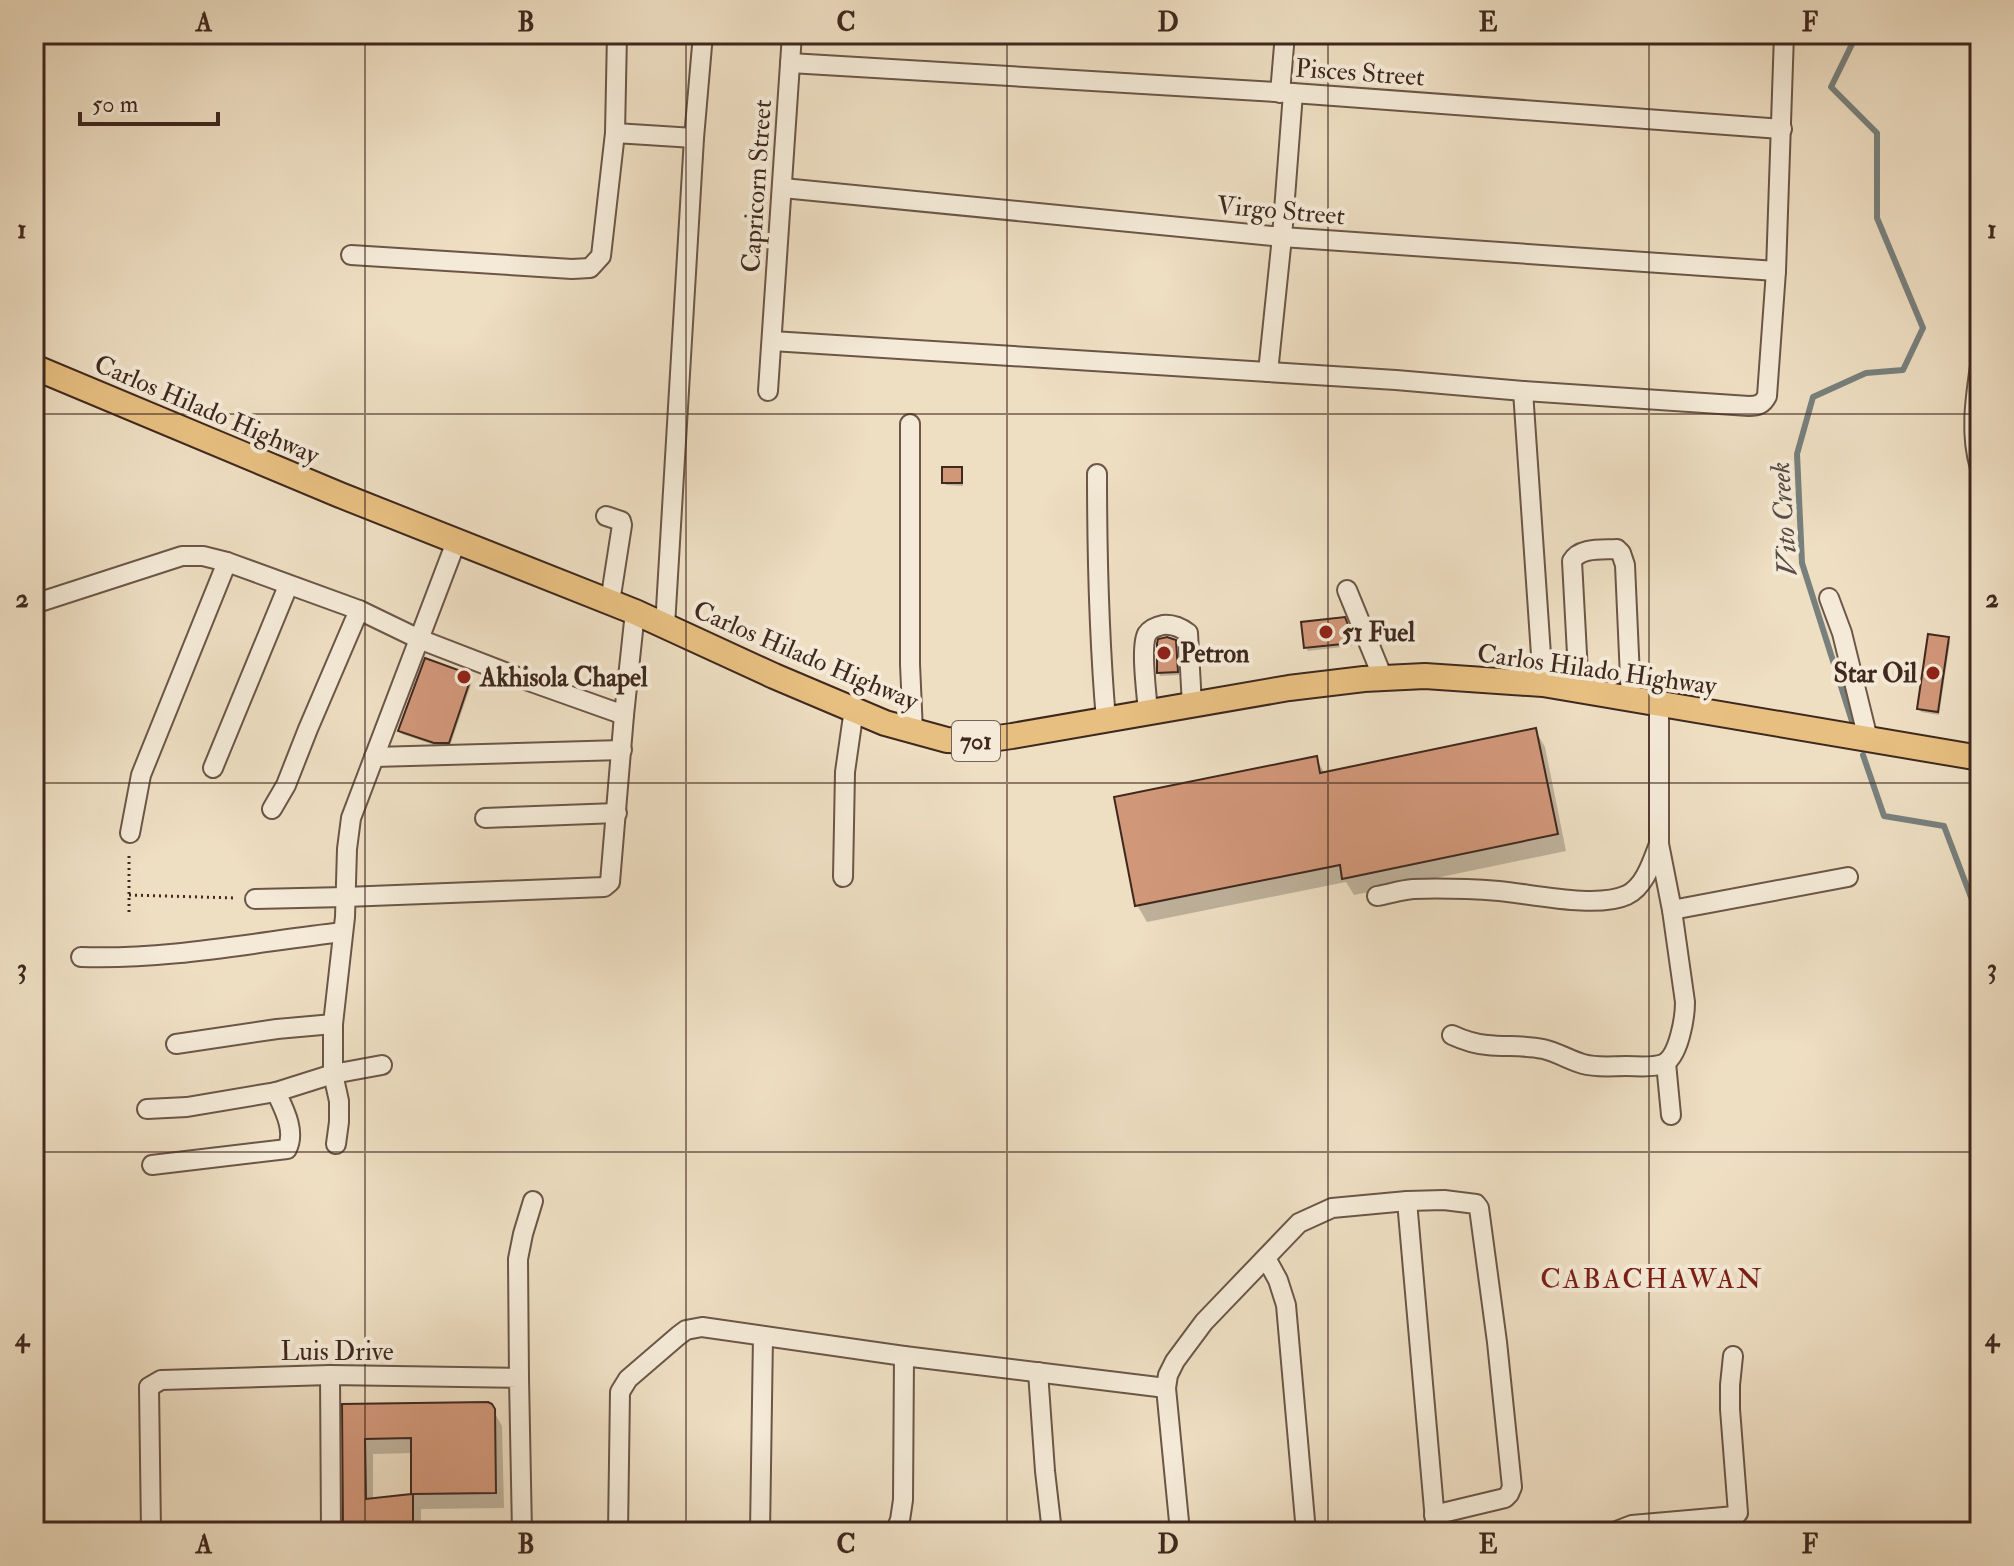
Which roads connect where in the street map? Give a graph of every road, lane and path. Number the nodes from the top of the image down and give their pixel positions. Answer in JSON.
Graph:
{"nodes":[{"id":1,"x":617,"y":34,"type":"edge"},
{"id":2,"x":703,"y":34,"type":"edge"},
{"id":3,"x":792,"y":34,"type":"edge"},
{"id":4,"x":1285,"y":34,"type":"edge"},
{"id":5,"x":1784,"y":34,"type":"edge"},
{"id":6,"x":790,"y":63,"type":"junction"},
{"id":7,"x":1287,"y":93,"type":"junction"},
{"id":8,"x":1782,"y":129,"type":"junction"},
{"id":9,"x":615,"y":133,"type":"junction"},
{"id":10,"x":694,"y":138,"type":"junction"},
{"id":11,"x":783,"y":188,"type":"junction"},
{"id":12,"x":1282,"y":237,"type":"junction"},
{"id":13,"x":351,"y":255,"type":"dead end"},
{"id":14,"x":1776,"y":271,"type":"junction"},
{"id":15,"x":772,"y":341,"type":"junction"},
{"id":16,"x":1980,"y":366,"type":"edge"},
{"id":17,"x":34,"y":367,"type":"edge"},
{"id":18,"x":1268,"y":372,"type":"junction"},
{"id":19,"x":768,"y":391,"type":"dead end"},
{"id":20,"x":1523,"y":391,"type":"junction"},
{"id":21,"x":910,"y":424,"type":"dead end"},
{"id":22,"x":1980,"y":468,"type":"edge"},
{"id":23,"x":1097,"y":474,"type":"dead end"},
{"id":24,"x":606,"y":516,"type":"dead end"},
{"id":25,"x":456,"y":542,"type":"junction"},
{"id":26,"x":227,"y":562,"type":"junction"},
{"id":27,"x":288,"y":586,"type":"junction"},
{"id":28,"x":1347,"y":590,"type":"dead end"},
{"id":29,"x":1829,"y":598,"type":"dead end"},
{"id":30,"x":40,"y":602,"type":"dead end"},
{"id":31,"x":610,"y":602,"type":"junction"},
{"id":32,"x":359,"y":610,"type":"junction"},
{"id":33,"x":635,"y":612,"type":"junction"},
{"id":34,"x":665,"y":626,"type":"junction"},
{"id":35,"x":419,"y":639,"type":"junction"},
{"id":36,"x":1383,"y":678,"type":"junction"},
{"id":37,"x":1543,"y":684,"type":"junction"},
{"id":38,"x":1579,"y":691,"type":"junction"},
{"id":39,"x":1631,"y":700,"type":"junction"},
{"id":40,"x":1659,"y":704,"type":"junction"},
{"id":41,"x":1192,"y":705,"type":"junction"},
{"id":42,"x":854,"y":709,"type":"junction"},
{"id":43,"x":1148,"y":712,"type":"junction"},
{"id":44,"x":624,"y":715,"type":"junction"},
{"id":45,"x":1106,"y":720,"type":"junction"},
{"id":46,"x":913,"y":732,"type":"junction"},
{"id":47,"x":1868,"y":739,"type":"junction"},
{"id":48,"x":622,"y":750,"type":"junction"},
{"id":49,"x":374,"y":757,"type":"junction"},
{"id":50,"x":1980,"y":758,"type":"edge"},
{"id":51,"x":213,"y":768,"type":"dead end"},
{"id":52,"x":272,"y":809,"type":"dead end"},
{"id":53,"x":617,"y":813,"type":"junction"},
{"id":54,"x":485,"y":818,"type":"dead end"},
{"id":55,"x":130,"y":833,"type":"joint"},
{"id":56,"x":1659,"y":844,"type":"junction"},
{"id":57,"x":843,"y":877,"type":"dead end"},
{"id":58,"x":1848,"y":877,"type":"dead end"},
{"id":59,"x":129,"y":895,"type":"junction"},
{"id":60,"x":1377,"y":896,"type":"dead end"},
{"id":61,"x":345,"y":897,"type":"junction"},
{"id":62,"x":255,"y":899,"type":"joint"},
{"id":63,"x":1672,"y":910,"type":"junction"},
{"id":64,"x":129,"y":912,"type":"dead end"},
{"id":65,"x":343,"y":932,"type":"junction"},
{"id":66,"x":81,"y":957,"type":"dead end"},
{"id":67,"x":333,"y":1024,"type":"junction"},
{"id":68,"x":1452,"y":1035,"type":"dead end"},
{"id":69,"x":176,"y":1044,"type":"dead end"},
{"id":70,"x":1666,"y":1063,"type":"junction"},
{"id":71,"x":382,"y":1065,"type":"dead end"},
{"id":72,"x":333,"y":1074,"type":"junction"},
{"id":73,"x":276,"y":1092,"type":"junction"},
{"id":74,"x":147,"y":1109,"type":"dead end"},
{"id":75,"x":1671,"y":1115,"type":"dead end"},
{"id":76,"x":336,"y":1144,"type":"dead end"},
{"id":77,"x":152,"y":1165,"type":"dead end"},
{"id":78,"x":533,"y":1201,"type":"dead end"},
{"id":79,"x":1407,"y":1201,"type":"junction"},
{"id":80,"x":1266,"y":1258,"type":"junction"},
{"id":81,"x":763,"y":1336,"type":"junction"},
{"id":82,"x":904,"y":1356,"type":"junction"},
{"id":83,"x":1733,"y":1356,"type":"dead end"},
{"id":84,"x":1038,"y":1372,"type":"junction"},
{"id":85,"x":330,"y":1375,"type":"junction"},
{"id":86,"x":519,"y":1378,"type":"junction"},
{"id":87,"x":1166,"y":1388,"type":"junction"},
{"id":88,"x":1435,"y":1523,"type":"edge"},
{"id":89,"x":151,"y":1532,"type":"edge"},
{"id":90,"x":331,"y":1532,"type":"edge"},
{"id":91,"x":522,"y":1532,"type":"edge"},
{"id":92,"x":618,"y":1532,"type":"edge"},
{"id":93,"x":760,"y":1532,"type":"edge"},
{"id":94,"x":895,"y":1532,"type":"edge"},
{"id":95,"x":1052,"y":1532,"type":"edge"},
{"id":96,"x":1180,"y":1532,"type":"edge"},
{"id":97,"x":1306,"y":1532,"type":"edge"},
{"id":98,"x":1614,"y":1532,"type":"edge"}],
"edges":[{"from":1,"to":9,"type":"street"},
{"from":2,"to":10,"type":"street"},
{"from":3,"to":6,"type":"street","name":"Capricorn Street"},
{"from":4,"to":7,"type":"street"},
{"from":5,"to":8,"type":"street"},
{"from":6,"to":7,"type":"street","name":"Pisces Street"},
{"from":6,"to":11,"type":"street","name":"Capricorn Street"},
{"from":7,"to":8,"type":"street","name":"Pisces Street"},
{"from":7,"to":12,"type":"street"},
{"from":8,"to":14,"type":"street"},
{"from":9,"to":10,"type":"street"},
{"from":9,"to":13,"type":"street"},
{"from":10,"to":34,"type":"street"},
{"from":11,"to":12,"type":"street","name":"Virgo Street"},
{"from":11,"to":15,"type":"street","name":"Capricorn Street"},
{"from":12,"to":14,"type":"street","name":"Virgo Street"},
{"from":12,"to":18,"type":"street"},
{"from":14,"to":20,"type":"street"},
{"from":15,"to":18,"type":"street"},
{"from":15,"to":19,"type":"street","name":"Capricorn Street"},
{"from":16,"to":22,"type":"street"},
{"from":17,"to":25,"type":"main road","name":"Carlos Hilado Highway","number":"701"},
{"from":18,"to":20,"type":"street"},
{"from":20,"to":37,"type":"street"},
{"from":21,"to":46,"type":"street"},
{"from":23,"to":45,"type":"street"},
{"from":24,"to":31,"type":"street"},
{"from":25,"to":31,"type":"main road","name":"Carlos Hilado Highway","number":"701"},
{"from":25,"to":35,"type":"street"},
{"from":26,"to":27,"type":"street"},
{"from":26,"to":30,"type":"street"},
{"from":26,"to":55,"type":"street"},
{"from":27,"to":32,"type":"street"},
{"from":27,"to":51,"type":"street"},
{"from":28,"to":36,"type":"street"},
{"from":29,"to":47,"type":"street"},
{"from":31,"to":33,"type":"main road","name":"Carlos Hilado Highway","number":"701"},
{"from":32,"to":35,"type":"street"},
{"from":32,"to":52,"type":"street"},
{"from":33,"to":34,"type":"main road","name":"Carlos Hilado Highway","number":"701"},
{"from":33,"to":44,"type":"street"},
{"from":34,"to":42,"type":"main road","name":"Carlos Hilado Highway","number":"701"},
{"from":35,"to":44,"type":"street"},
{"from":35,"to":49,"type":"street"},
{"from":36,"to":37,"type":"main road","name":"Carlos Hilado Highway","number":"701"},
{"from":36,"to":41,"type":"main road","name":"Carlos Hilado Highway","number":"701"},
{"from":37,"to":38,"type":"main road","name":"Carlos Hilado Highway","number":"701"},
{"from":38,"to":39,"type":"main road","name":"Carlos Hilado Highway","number":"701"},
{"from":38,"to":39,"type":"street"},
{"from":39,"to":40,"type":"main road","name":"Carlos Hilado Highway","number":"701"},
{"from":40,"to":47,"type":"main road","name":"Carlos Hilado Highway","number":"701"},
{"from":40,"to":56,"type":"street"},
{"from":41,"to":43,"type":"main road","name":"Carlos Hilado Highway","number":"701"},
{"from":41,"to":43,"type":"street"},
{"from":42,"to":46,"type":"main road","name":"Carlos Hilado Highway","number":"701"},
{"from":42,"to":57,"type":"street"},
{"from":43,"to":45,"type":"main road","name":"Carlos Hilado Highway","number":"701"},
{"from":44,"to":48,"type":"street"},
{"from":45,"to":46,"type":"main road","name":"Carlos Hilado Highway","number":"701"},
{"from":47,"to":50,"type":"main road","name":"Carlos Hilado Highway","number":"701"},
{"from":48,"to":49,"type":"street"},
{"from":48,"to":53,"type":"street"},
{"from":49,"to":61,"type":"street"},
{"from":53,"to":54,"type":"street"},
{"from":53,"to":61,"type":"street"},
{"from":55,"to":59,"type":"path"},
{"from":56,"to":60,"type":"street"},
{"from":56,"to":63,"type":"street"},
{"from":58,"to":63,"type":"street"},
{"from":59,"to":62,"type":"path"},
{"from":59,"to":64,"type":"path"},
{"from":61,"to":62,"type":"street"},
{"from":61,"to":65,"type":"street"},
{"from":63,"to":70,"type":"street"},
{"from":65,"to":66,"type":"street"},
{"from":65,"to":67,"type":"street"},
{"from":67,"to":69,"type":"street"},
{"from":67,"to":72,"type":"street"},
{"from":68,"to":70,"type":"street"},
{"from":70,"to":75,"type":"street"},
{"from":71,"to":72,"type":"street"},
{"from":72,"to":73,"type":"street"},
{"from":72,"to":76,"type":"street"},
{"from":73,"to":74,"type":"street"},
{"from":73,"to":77,"type":"street"},
{"from":78,"to":86,"type":"street"},
{"from":79,"to":80,"type":"street"},
{"from":79,"to":88,"type":"street"},
{"from":79,"to":88,"type":"street"},
{"from":80,"to":87,"type":"street"},
{"from":80,"to":97,"type":"street"},
{"from":81,"to":82,"type":"street"},
{"from":81,"to":92,"type":"street"},
{"from":81,"to":93,"type":"street"},
{"from":82,"to":84,"type":"street"},
{"from":82,"to":94,"type":"street"},
{"from":83,"to":98,"type":"street"},
{"from":84,"to":87,"type":"street"},
{"from":84,"to":95,"type":"street"},
{"from":85,"to":86,"type":"street","name":"Luis Drive"},
{"from":85,"to":89,"type":"street","name":"Luis Drive"},
{"from":85,"to":90,"type":"street"},
{"from":86,"to":91,"type":"street"},
{"from":87,"to":96,"type":"street"}]}
